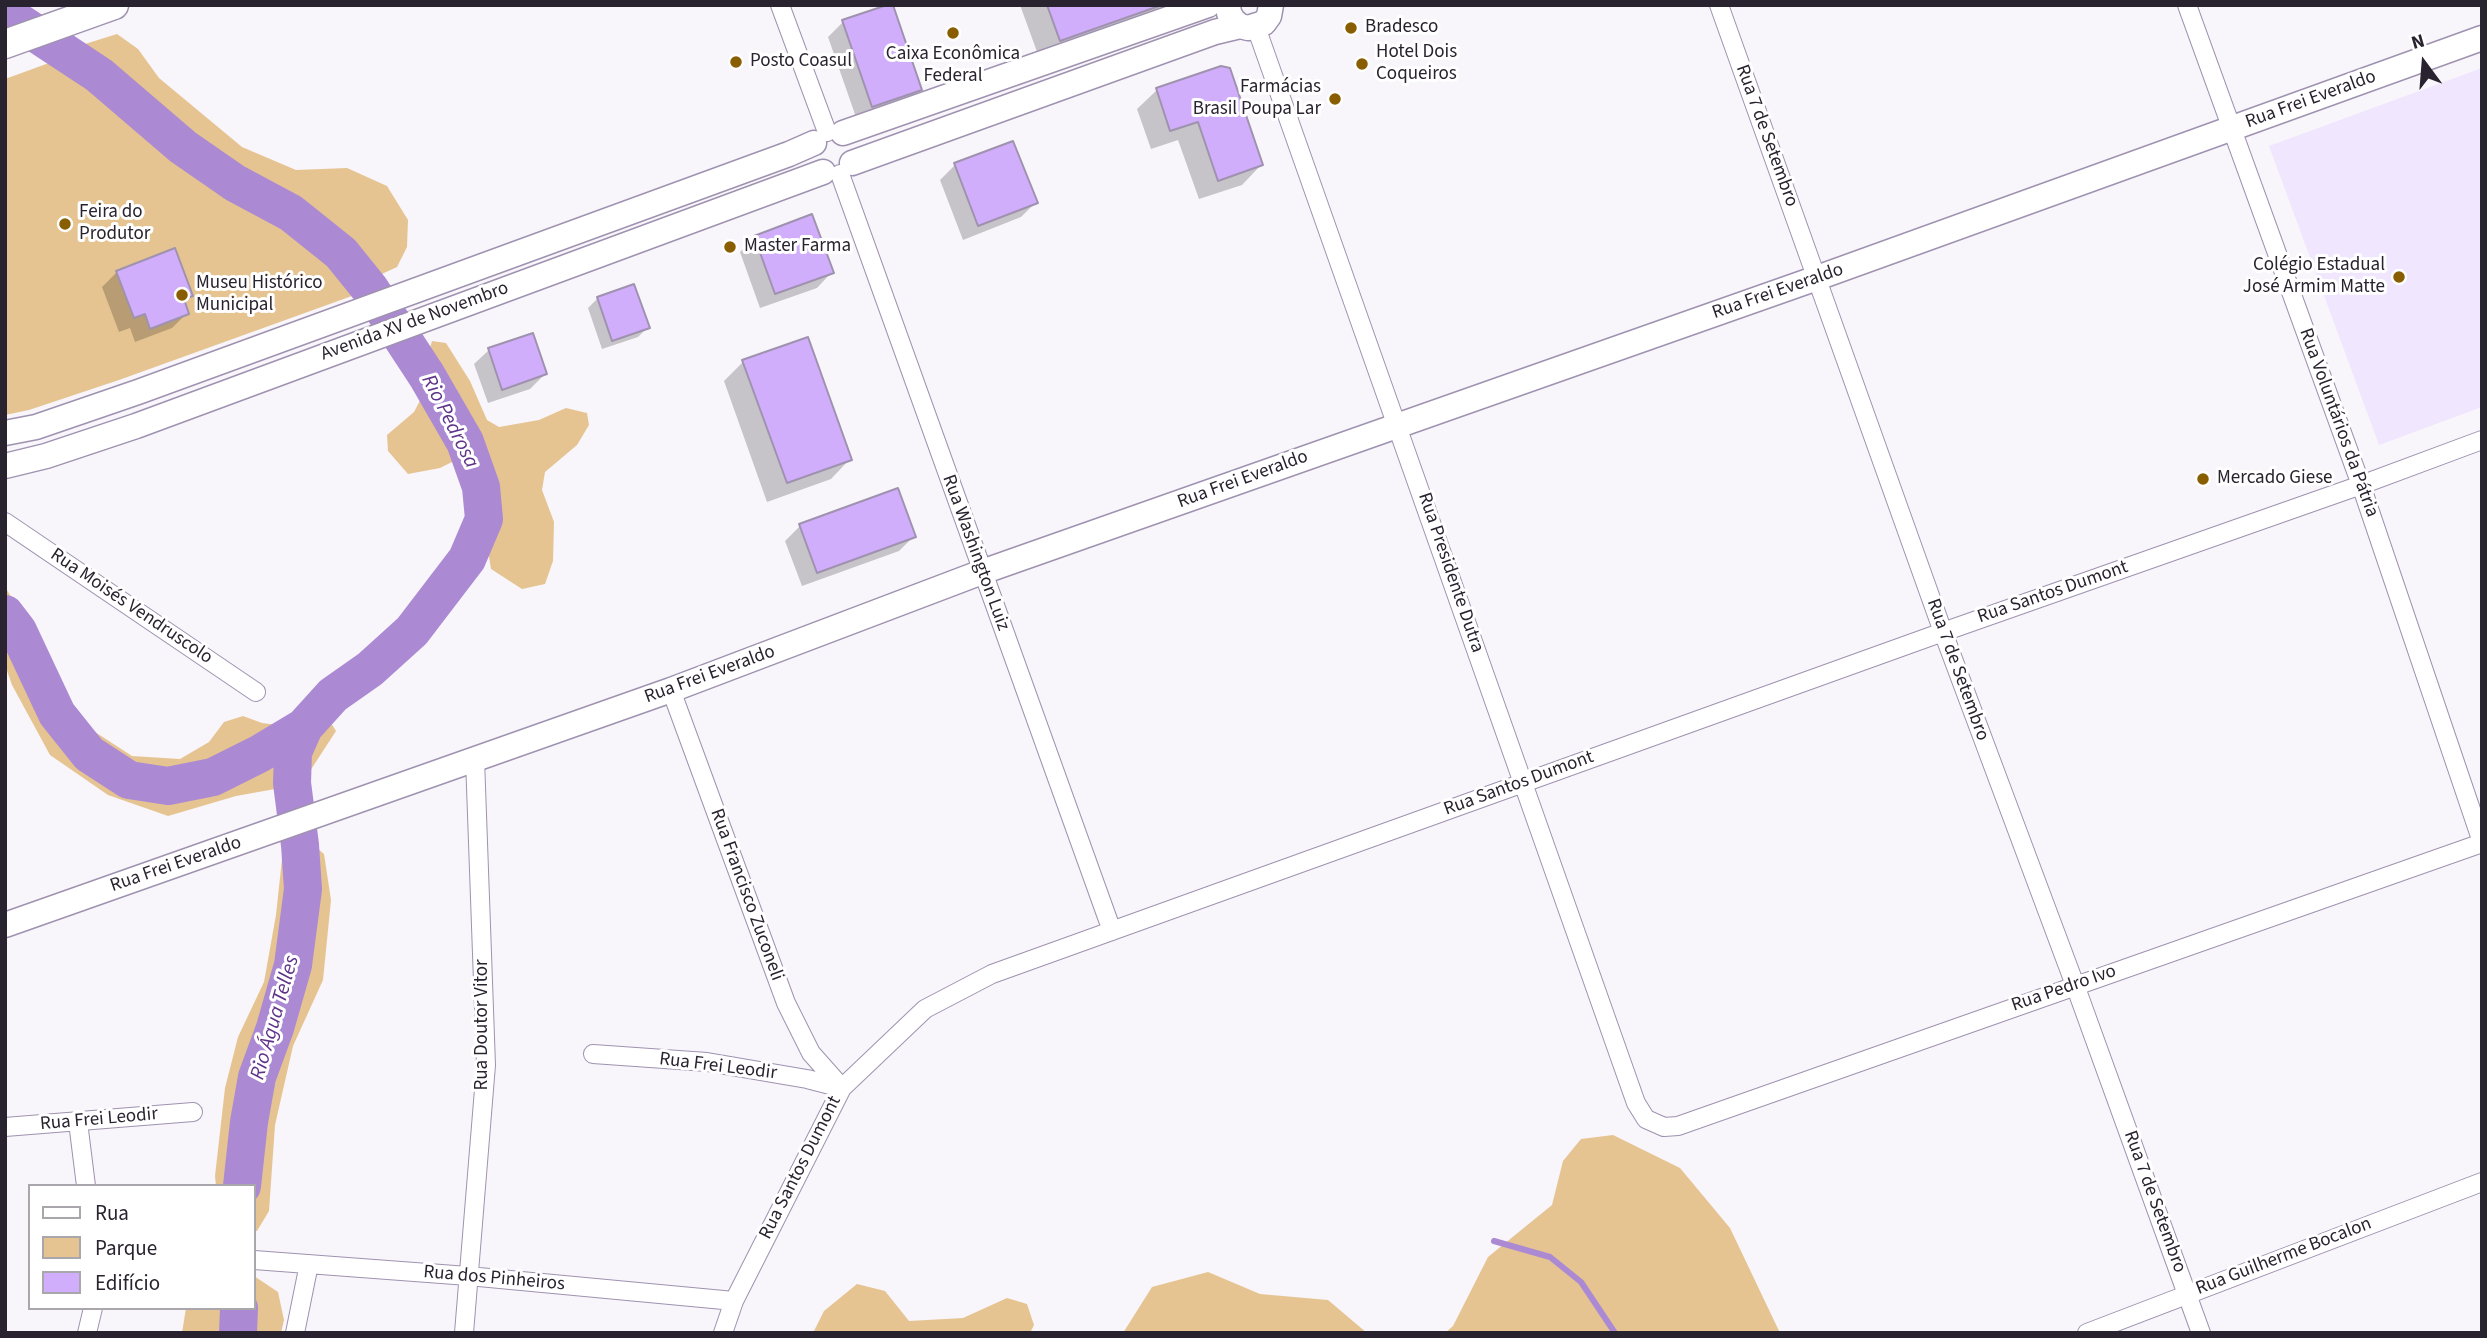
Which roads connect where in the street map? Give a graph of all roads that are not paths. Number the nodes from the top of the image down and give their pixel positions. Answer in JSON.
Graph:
{"nodes":[{"id":1,"x":114,"y":5,"type":"edge"},
{"id":2,"x":780,"y":5,"type":"edge"},
{"id":3,"x":1208,"y":5,"type":"edge"},
{"id":4,"x":1295,"y":5,"type":"edge"},
{"id":5,"x":1719,"y":5,"type":"edge"},
{"id":6,"x":2187,"y":5,"type":"edge"},
{"id":7,"x":1253,"y":16,"type":"edge"},
{"id":8,"x":2482,"y":38,"type":"edge"},
{"id":9,"x":5,"y":44,"type":"edge"},
{"id":10,"x":2230,"y":129,"type":"junction"},
{"id":11,"x":828,"y":136,"type":"junction"},
{"id":12,"x":838,"y":170,"type":"junction"},
{"id":13,"x":1816,"y":278,"type":"junction"},
{"id":14,"x":1398,"y":425,"type":"junction"},
{"id":15,"x":5,"y":433,"type":"edge"},
{"id":16,"x":2482,"y":440,"type":"edge"},
{"id":17,"x":5,"y":466,"type":"edge"},
{"id":18,"x":2361,"y":485,"type":"junction"},
{"id":19,"x":5,"y":522,"type":"edge"},
{"id":20,"x":982,"y":572,"type":"junction"},
{"id":21,"x":1943,"y":632,"type":"junction"},
{"id":22,"x":671,"y":690,"type":"junction"},
{"id":23,"x":256,"y":692,"type":"dead end"},
{"id":24,"x":475,"y":759,"type":"junction"},
{"id":25,"x":1524,"y":782,"type":"junction"},
{"id":26,"x":2482,"y":843,"type":"edge"},
{"id":27,"x":5,"y":925,"type":"edge"},
{"id":28,"x":1112,"y":931,"type":"junction"},
{"id":29,"x":2075,"y":985,"type":"junction"},
{"id":30,"x":593,"y":1054,"type":"dead end"},
{"id":31,"x":842,"y":1088,"type":"junction"},
{"id":32,"x":193,"y":1112,"type":"dead end"},
{"id":33,"x":1646,"y":1119,"type":"joint"},
{"id":34,"x":78,"y":1122,"type":"junction"},
{"id":35,"x":5,"y":1127,"type":"edge"},
{"id":36,"x":2482,"y":1182,"type":"edge"},
{"id":37,"x":86,"y":1184,"type":"edge"},
{"id":38,"x":256,"y":1260,"type":"edge"},
{"id":39,"x":309,"y":1264,"type":"junction"},
{"id":40,"x":468,"y":1276,"type":"junction"},
{"id":41,"x":2187,"y":1294,"type":"junction"},
{"id":42,"x":734,"y":1301,"type":"junction"},
{"id":43,"x":93,"y":1310,"type":"edge"},
{"id":44,"x":87,"y":1333,"type":"edge"},
{"id":45,"x":295,"y":1333,"type":"edge"},
{"id":46,"x":464,"y":1333,"type":"edge"},
{"id":47,"x":723,"y":1333,"type":"edge"},
{"id":48,"x":2087,"y":1333,"type":"edge"},
{"id":49,"x":2201,"y":1333,"type":"edge"}],
"edges":[{"from":1,"to":9,"type":"main road"},
{"from":2,"to":11,"type":"street"},
{"from":3,"to":11,"type":"main road","name":"Avenida XV de Novembro"},
{"from":4,"to":7,"type":"main road","name":"Avenida XV de Novembro"},
{"from":5,"to":13,"type":"street","name":"Rua 7 de Setembro"},
{"from":6,"to":10,"type":"street","name":"Rua Voluntários da Pátria"},
{"from":7,"to":12,"type":"main road","name":"Avenida XV de Novembro"},
{"from":7,"to":14,"type":"street","name":"Rua Presidente Dutra"},
{"from":8,"to":10,"type":"main road","name":"Rua Frei Everaldo"},
{"from":10,"to":13,"type":"main road","name":"Rua Frei Everaldo"},
{"from":10,"to":18,"type":"street","name":"Rua Voluntários da Pátria"},
{"from":11,"to":12,"type":"main road"},
{"from":11,"to":12,"type":"main road"},
{"from":11,"to":15,"type":"main road","name":"Avenida XV de Novembro"},
{"from":12,"to":17,"type":"main road","name":"Avenida XV de Novembro"},
{"from":12,"to":20,"type":"street","name":"Rua Washington Luiz"},
{"from":13,"to":14,"type":"main road","name":"Rua Frei Everaldo"},
{"from":13,"to":21,"type":"street","name":"Rua 7 de Setembro"},
{"from":14,"to":20,"type":"main road","name":"Rua Frei Everaldo"},
{"from":14,"to":25,"type":"street","name":"Rua Presidente Dutra"},
{"from":16,"to":18,"type":"street","name":"Rua Santos Dumont"},
{"from":18,"to":21,"type":"street","name":"Rua Santos Dumont"},
{"from":18,"to":26,"type":"street","name":"Rua Voluntários da Pátria"},
{"from":19,"to":23,"type":"street","name":"Rua Moisés Vendruscolo"},
{"from":20,"to":22,"type":"main road","name":"Rua Frei Everaldo"},
{"from":20,"to":28,"type":"street","name":"Rua Washington Luiz"},
{"from":21,"to":25,"type":"street","name":"Rua Santos Dumont"},
{"from":21,"to":29,"type":"street","name":"Rua 7 de Setembro"},
{"from":22,"to":24,"type":"main road","name":"Rua Frei Everaldo"},
{"from":22,"to":31,"type":"street","name":"Rua Francisco Zuconeli"},
{"from":24,"to":27,"type":"main road","name":"Rua Frei Everaldo"},
{"from":24,"to":40,"type":"street","name":"Rua Doutor Vitor"},
{"from":25,"to":28,"type":"street","name":"Rua Santos Dumont"},
{"from":25,"to":33,"type":"street","name":"Rua Presidente Dutra"},
{"from":26,"to":29,"type":"street","name":"Rua Pedro Ivo"},
{"from":28,"to":31,"type":"street","name":"Rua Santos Dumont"},
{"from":29,"to":33,"type":"street","name":"Rua Pedro Ivo"},
{"from":29,"to":41,"type":"street","name":"Rua 7 de Setembro"},
{"from":30,"to":31,"type":"street","name":"Rua Frei Leodir"},
{"from":31,"to":42,"type":"street","name":"Rua Santos Dumont"},
{"from":32,"to":34,"type":"street","name":"Rua Frei Leodir"},
{"from":34,"to":35,"type":"street","name":"Rua Frei Leodir"},
{"from":34,"to":37,"type":"street"},
{"from":36,"to":41,"type":"street","name":"Rua Guilherme Bocalon"},
{"from":38,"to":39,"type":"street","name":"Rua dos Pinheiros"},
{"from":39,"to":40,"type":"street","name":"Rua dos Pinheiros"},
{"from":39,"to":45,"type":"street"},
{"from":40,"to":42,"type":"street","name":"Rua dos Pinheiros"},
{"from":40,"to":46,"type":"street","name":"Rua Doutor Vitor"},
{"from":41,"to":48,"type":"street","name":"Rua Guilherme Bocalon"},
{"from":41,"to":49,"type":"street","name":"Rua 7 de Setembro"},
{"from":42,"to":47,"type":"street","name":"Rua Santos Dumont"},
{"from":43,"to":44,"type":"street"}]}
